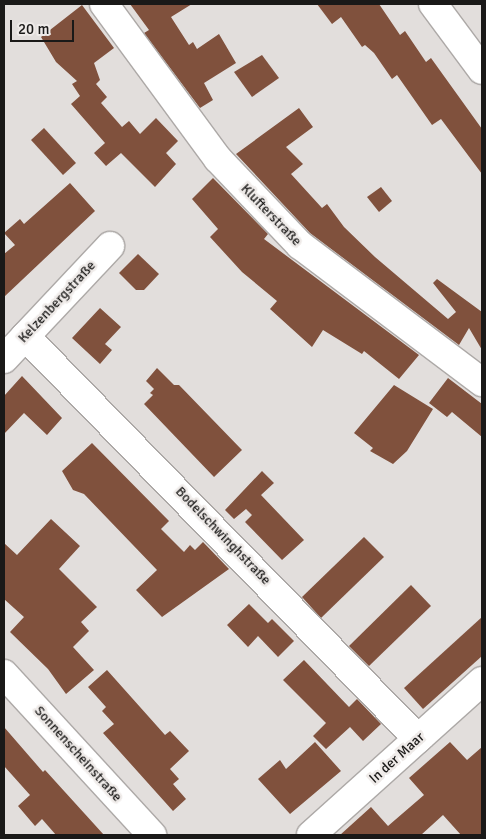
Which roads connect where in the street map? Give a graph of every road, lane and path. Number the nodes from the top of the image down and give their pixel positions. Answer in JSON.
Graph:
{"nodes":[{"id":1,"x":104,"y":4,"type":"edge"},
{"id":2,"x":433,"y":4,"type":"edge"},
{"id":3,"x":482,"y":70,"type":"edge"},
{"id":4,"x":110,"y":246,"type":"dead end"},
{"id":5,"x":25,"y":336,"type":"junction"},
{"id":6,"x":4,"y":359,"type":"edge"},
{"id":7,"x":482,"y":382,"type":"edge"},
{"id":8,"x":4,"y":674,"type":"edge"},
{"id":9,"x":482,"y":681,"type":"edge"},
{"id":10,"x":418,"y":739,"type":"junction"},
{"id":11,"x":152,"y":835,"type":"edge"},
{"id":12,"x":311,"y":835,"type":"edge"}],
"edges":[{"from":1,"to":7,"type":"street","name":"Klufterstraße"},
{"from":2,"to":3,"type":"street"},
{"from":4,"to":5,"type":"street","name":"Kelzenbergstraße"},
{"from":5,"to":6,"type":"street","name":"Kelzenbergstraße"},
{"from":5,"to":10,"type":"street","name":"Bodelschwinghstraße"},
{"from":8,"to":11,"type":"street","name":"Sonnenscheinstraße"},
{"from":9,"to":10,"type":"street","name":"In der Maar"},
{"from":10,"to":12,"type":"street","name":"In der Maar"}]}
